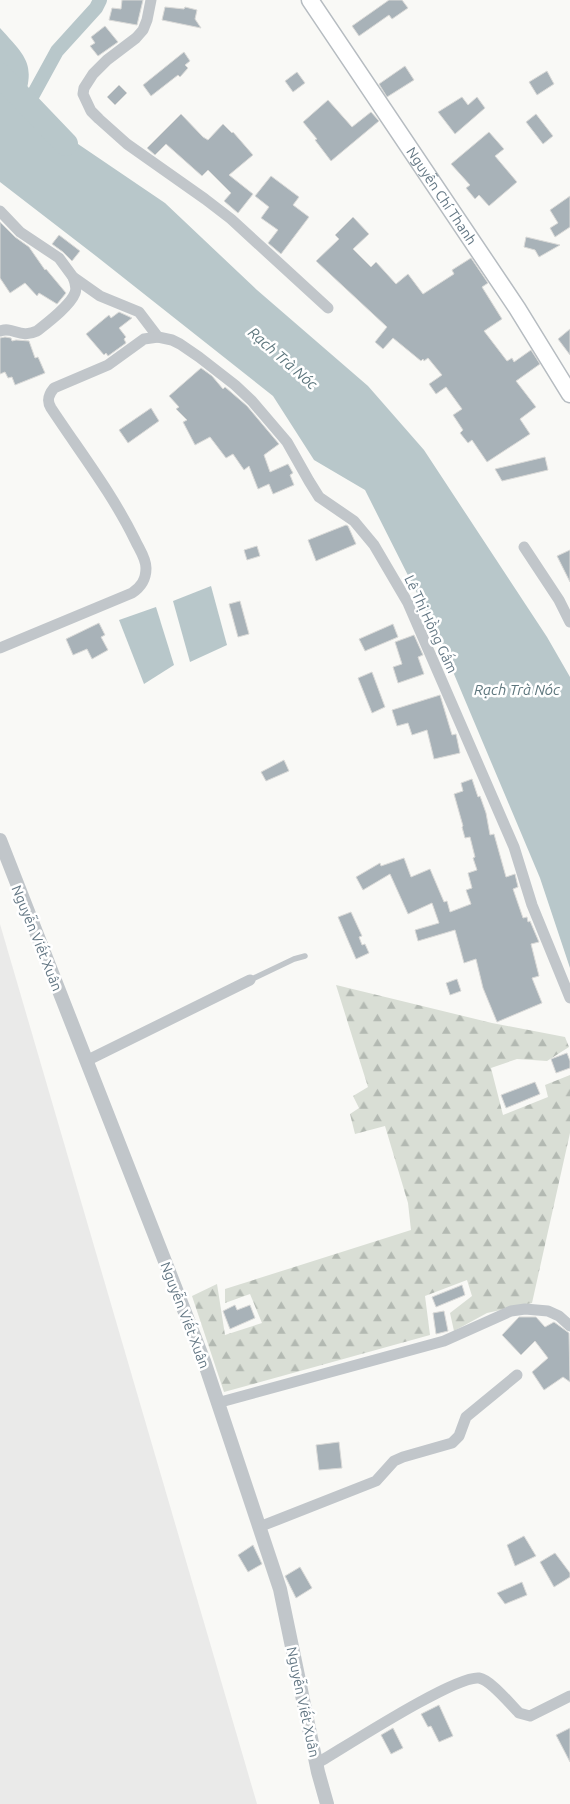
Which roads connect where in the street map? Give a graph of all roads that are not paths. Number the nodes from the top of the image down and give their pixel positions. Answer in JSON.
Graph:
{"nodes":[{"id":1,"x":151,"y":0,"type":"edge"},
{"id":2,"x":310,"y":0,"type":"edge"},
{"id":3,"x":0,"y":211,"type":"edge"},
{"id":4,"x":73,"y":278,"type":"junction"},
{"id":5,"x":328,"y":308,"type":"dead end"},
{"id":6,"x":0,"y":331,"type":"edge"},
{"id":7,"x":158,"y":336,"type":"junction"},
{"id":8,"x":569,"y":390,"type":"edge"},
{"id":9,"x":524,"y":547,"type":"dead end"},
{"id":10,"x":570,"y":622,"type":"edge"},
{"id":11,"x":0,"y":648,"type":"edge"},
{"id":12,"x":0,"y":840,"type":"edge"},
{"id":13,"x":305,"y":956,"type":"dead end"},
{"id":14,"x":250,"y":980,"type":"joint"},
{"id":15,"x":570,"y":998,"type":"edge"},
{"id":16,"x":86,"y":1061,"type":"junction"},
{"id":17,"x":570,"y":1326,"type":"edge"},
{"id":18,"x":517,"y":1375,"type":"dead end"},
{"id":19,"x":217,"y":1403,"type":"junction"},
{"id":20,"x":259,"y":1527,"type":"junction"},
{"id":21,"x":570,"y":1696,"type":"edge"},
{"id":22,"x":316,"y":1764,"type":"junction"},
{"id":23,"x":327,"y":1804,"type":"edge"}],
"edges":[{"from":1,"to":5,"type":"street"},
{"from":2,"to":8,"type":"main road","name":"Nguyễn Chí Thanh"},
{"from":3,"to":4,"type":"street","name":"Lê Thị Hồng Gấm"},
{"from":4,"to":6,"type":"street"},
{"from":4,"to":7,"type":"street","name":"Lê Thị Hồng Gấm"},
{"from":7,"to":11,"type":"street"},
{"from":7,"to":15,"type":"street","name":"Lê Thị Hồng Gấm"},
{"from":9,"to":10,"type":"street"},
{"from":12,"to":16,"type":"street","name":"Nguyễn Viết Xuân"},
{"from":13,"to":14,"type":"lane"},
{"from":14,"to":16,"type":"street"},
{"from":16,"to":19,"type":"street","name":"Nguyễn Viết Xuân"},
{"from":17,"to":19,"type":"street"},
{"from":18,"to":20,"type":"street"},
{"from":19,"to":20,"type":"street","name":"Nguyễn Viết Xuân"},
{"from":20,"to":22,"type":"street","name":"Nguyễn Viết Xuân"},
{"from":21,"to":22,"type":"street"},
{"from":22,"to":23,"type":"street","name":"Nguyễn Viết Xuân"}]}
